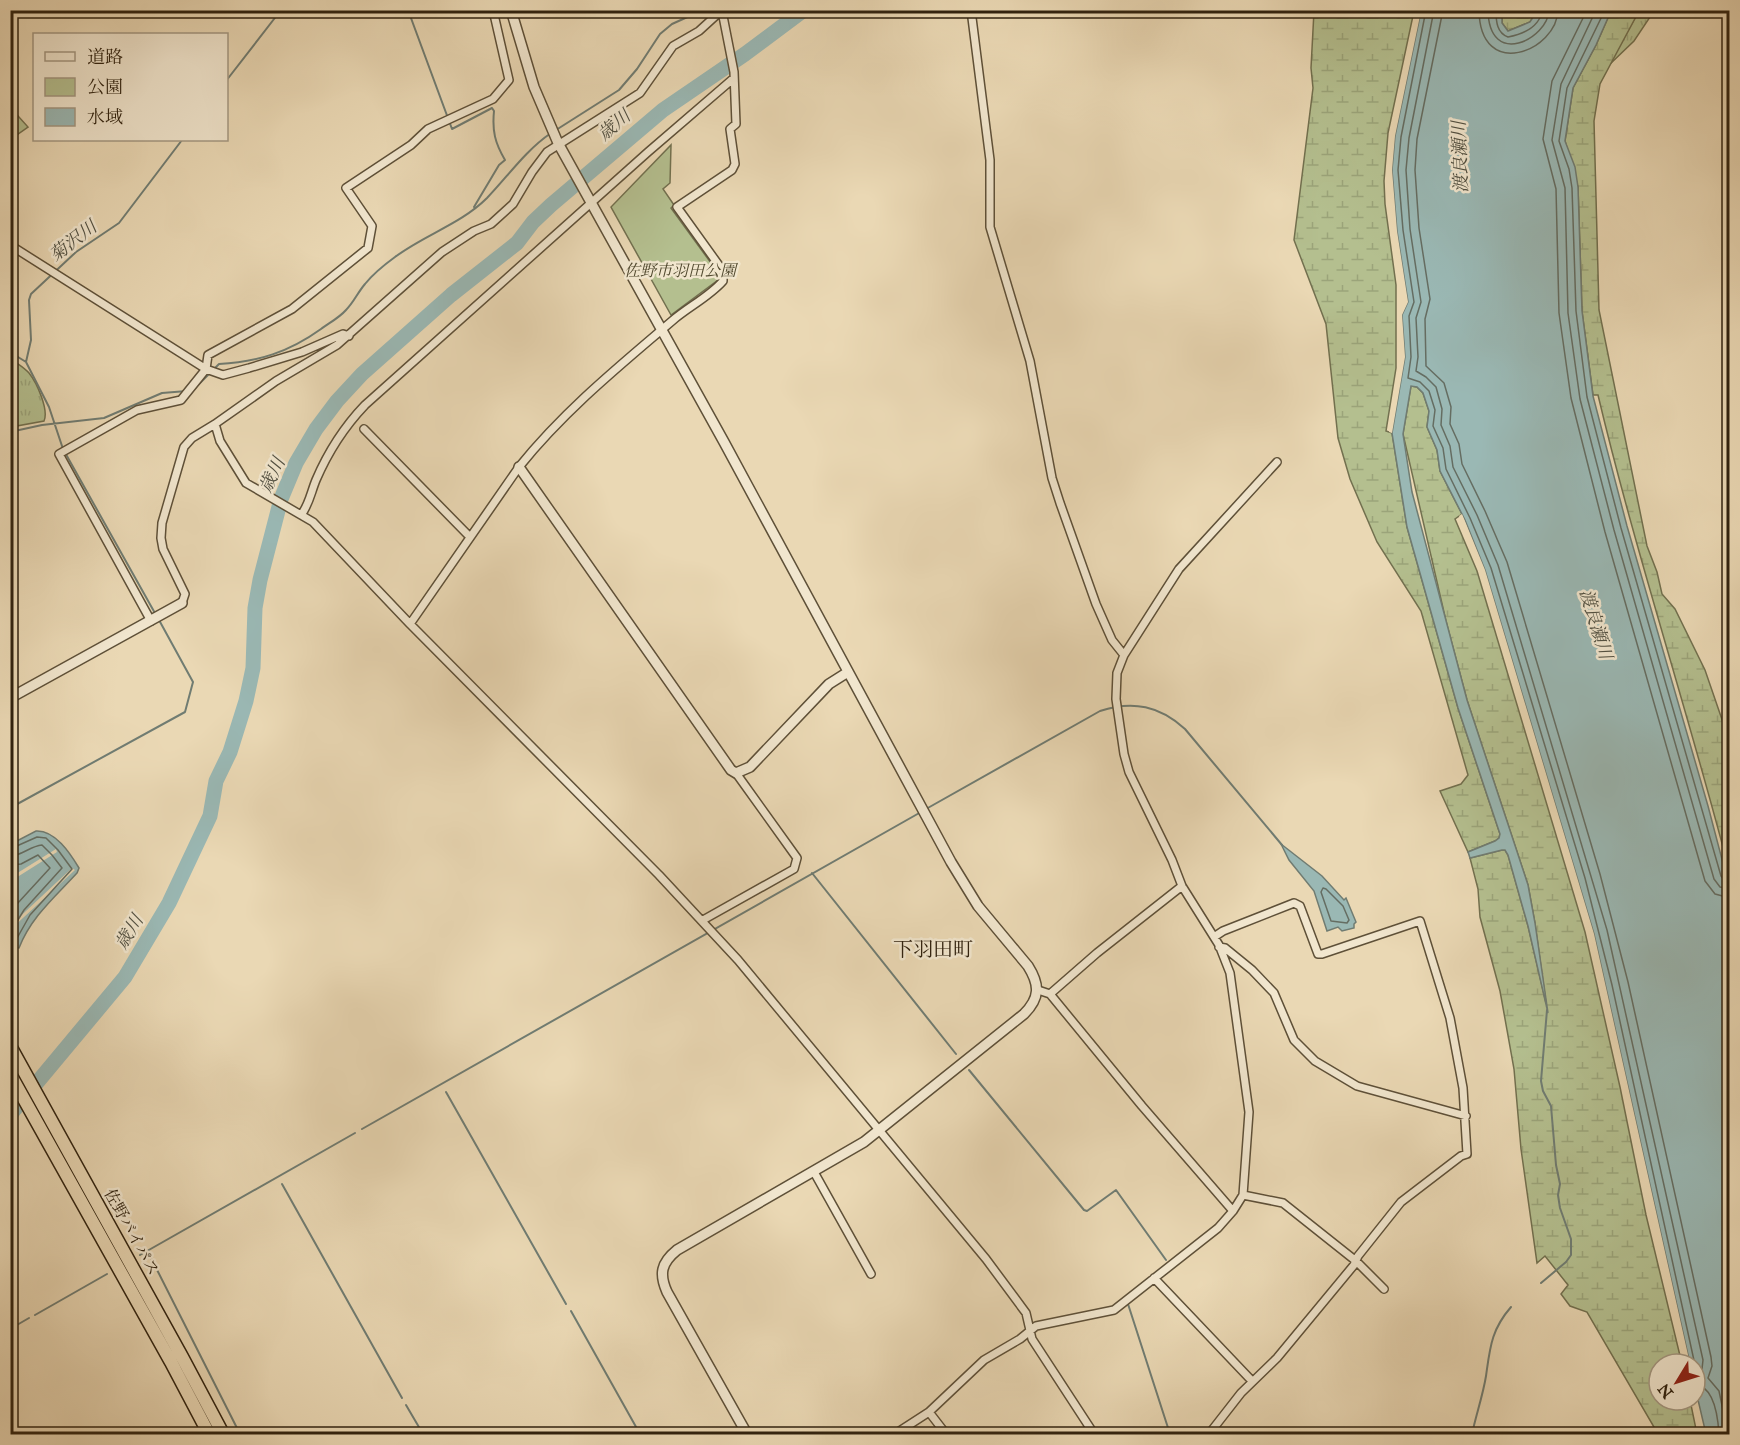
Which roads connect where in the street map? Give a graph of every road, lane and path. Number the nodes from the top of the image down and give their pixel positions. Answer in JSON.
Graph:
{"nodes":[{"id":1,"x":493,"y":10,"type":"edge"},
{"id":2,"x":511,"y":10,"type":"edge"},
{"id":3,"x":971,"y":10,"type":"edge"},
{"id":4,"x":722,"y":11,"type":"edge"},
{"id":5,"x":734,"y":75,"type":"junction"},
{"id":6,"x":559,"y":145,"type":"junction"},
{"id":7,"x":592,"y":202,"type":"junction"},
{"id":8,"x":10,"y":245,"type":"edge"},
{"id":9,"x":662,"y":330,"type":"junction"},
{"id":10,"x":349,"y":336,"type":"junction"},
{"id":11,"x":210,"y":371,"type":"junction"},
{"id":12,"x":214,"y":424,"type":"junction"},
{"id":13,"x":364,"y":429,"type":"dead end"},
{"id":14,"x":1277,"y":462,"type":"dead end"},
{"id":15,"x":519,"y":467,"type":"junction"},
{"id":16,"x":301,"y":515,"type":"junction"},
{"id":17,"x":470,"y":537,"type":"junction"},
{"id":18,"x":182,"y":603,"type":"joint"},
{"id":19,"x":151,"y":621,"type":"junction"},
{"id":20,"x":410,"y":624,"type":"junction"},
{"id":21,"x":1124,"y":655,"type":"junction"},
{"id":22,"x":848,"y":672,"type":"junction"},
{"id":23,"x":10,"y":698,"type":"edge"},
{"id":24,"x":736,"y":773,"type":"junction"},
{"id":25,"x":1182,"y":886,"type":"junction"},
{"id":26,"x":705,"y":924,"type":"junction"},
{"id":27,"x":1214,"y":937,"type":"junction"},
{"id":28,"x":1219,"y":946,"type":"junction"},
{"id":29,"x":1038,"y":990,"type":"junction"},
{"id":30,"x":1050,"y":994,"type":"junction"},
{"id":31,"x":10,"y":1046,"type":"edge"},
{"id":32,"x":10,"y":1074,"type":"edge"},
{"id":33,"x":1466,"y":1116,"type":"junction"},
{"id":34,"x":879,"y":1130,"type":"junction"},
{"id":35,"x":814,"y":1172,"type":"junction"},
{"id":36,"x":1243,"y":1195,"type":"junction"},
{"id":37,"x":1233,"y":1211,"type":"junction"},
{"id":38,"x":1356,"y":1261,"type":"junction"},
{"id":39,"x":871,"y":1274,"type":"dead end"},
{"id":40,"x":1154,"y":1278,"type":"junction"},
{"id":41,"x":1384,"y":1289,"type":"dead end"},
{"id":42,"x":1029,"y":1330,"type":"junction"},
{"id":43,"x":1252,"y":1381,"type":"junction"},
{"id":44,"x":929,"y":1412,"type":"junction"},
{"id":45,"x":209,"y":1434,"type":"edge"},
{"id":46,"x":222,"y":1434,"type":"edge"},
{"id":47,"x":747,"y":1434,"type":"edge"},
{"id":48,"x":895,"y":1434,"type":"edge"},
{"id":49,"x":946,"y":1434,"type":"edge"},
{"id":50,"x":1094,"y":1434,"type":"edge"},
{"id":51,"x":1209,"y":1434,"type":"edge"}],
"edges":[{"from":1,"to":11,"type":"street"},
{"from":2,"to":6,"type":"street"},
{"from":3,"to":21,"type":"street"},
{"from":4,"to":5,"type":"street"},
{"from":4,"to":6,"type":"street"},
{"from":5,"to":7,"type":"street"},
{"from":5,"to":9,"type":"street"},
{"from":6,"to":7,"type":"street"},
{"from":6,"to":10,"type":"street"},
{"from":7,"to":9,"type":"street"},
{"from":7,"to":16,"type":"street"},
{"from":8,"to":11,"type":"street"},
{"from":9,"to":15,"type":"street"},
{"from":9,"to":22,"type":"street"},
{"from":10,"to":11,"type":"street"},
{"from":10,"to":12,"type":"street"},
{"from":11,"to":19,"type":"street"},
{"from":12,"to":16,"type":"street"},
{"from":12,"to":18,"type":"street"},
{"from":13,"to":17,"type":"street"},
{"from":14,"to":21,"type":"street"},
{"from":15,"to":17,"type":"street"},
{"from":15,"to":24,"type":"street"},
{"from":16,"to":20,"type":"street"},
{"from":17,"to":20,"type":"street"},
{"from":18,"to":19,"type":"street"},
{"from":19,"to":23,"type":"street"},
{"from":20,"to":26,"type":"street"},
{"from":21,"to":25,"type":"street"},
{"from":22,"to":24,"type":"street"},
{"from":22,"to":29,"type":"street"},
{"from":24,"to":26,"type":"street"},
{"from":25,"to":27,"type":"street"},
{"from":25,"to":30,"type":"street"},
{"from":26,"to":34,"type":"street"},
{"from":27,"to":28,"type":"street"},
{"from":27,"to":33,"type":"street"},
{"from":28,"to":33,"type":"street"},
{"from":28,"to":36,"type":"street"},
{"from":29,"to":30,"type":"street"},
{"from":29,"to":34,"type":"street"},
{"from":30,"to":37,"type":"street"},
{"from":31,"to":46,"type":"highway","name":"佐野バイパス"},
{"from":32,"to":45,"type":"highway","name":"佐野バイパス"},
{"from":33,"to":38,"type":"street"},
{"from":34,"to":35,"type":"street"},
{"from":34,"to":42,"type":"street"},
{"from":35,"to":39,"type":"street"},
{"from":35,"to":47,"type":"street"},
{"from":36,"to":37,"type":"street"},
{"from":36,"to":38,"type":"street"},
{"from":37,"to":40,"type":"street"},
{"from":38,"to":41,"type":"street"},
{"from":38,"to":43,"type":"street"},
{"from":40,"to":42,"type":"street"},
{"from":40,"to":43,"type":"street"},
{"from":42,"to":44,"type":"street"},
{"from":42,"to":50,"type":"street"},
{"from":43,"to":51,"type":"street"},
{"from":44,"to":48,"type":"street"},
{"from":44,"to":49,"type":"street"}]}
